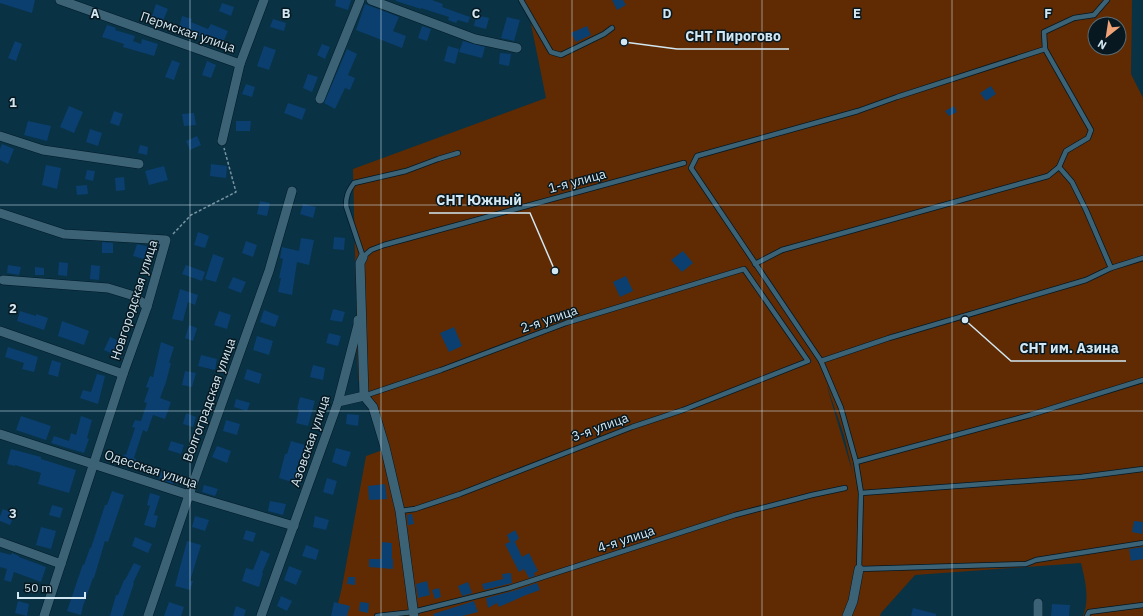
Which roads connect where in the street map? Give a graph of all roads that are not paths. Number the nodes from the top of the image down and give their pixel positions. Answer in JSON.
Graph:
{"nodes":[{"id":1,"x":60,"y":0,"type":"edge"},
{"id":2,"x":264,"y":0,"type":"edge"},
{"id":3,"x":360,"y":0,"type":"edge"},
{"id":4,"x":371,"y":0,"type":"edge"},
{"id":5,"x":521,"y":0,"type":"edge"},
{"id":6,"x":1107,"y":0,"type":"edge"},
{"id":7,"x":612,"y":28,"type":"dead end"},
{"id":8,"x":517,"y":48,"type":"dead end"},
{"id":9,"x":1045,"y":50,"type":"junction"},
{"id":10,"x":240,"y":64,"type":"junction"},
{"id":11,"x":320,"y":99,"type":"dead end"},
{"id":12,"x":0,"y":136,"type":"edge"},
{"id":13,"x":222,"y":141,"type":"road end"},
{"id":14,"x":458,"y":154,"type":"dead end"},
{"id":15,"x":684,"y":163,"type":"dead end"},
{"id":16,"x":139,"y":164,"type":"dead end"},
{"id":17,"x":1059,"y":167,"type":"junction"},
{"id":18,"x":292,"y":191,"type":"dead end"},
{"id":19,"x":0,"y":213,"type":"edge"},
{"id":20,"x":363,"y":257,"type":"junction"},
{"id":21,"x":1143,"y":258,"type":"edge"},
{"id":22,"x":755,"y":264,"type":"junction"},
{"id":23,"x":1111,"y":268,"type":"junction"},
{"id":24,"x":356,"y":269,"type":"dead end"},
{"id":25,"x":3,"y":280,"type":"dead end"},
{"id":26,"x":147,"y":307,"type":"junction"},
{"id":27,"x":0,"y":331,"type":"edge"},
{"id":28,"x":808,"y":361,"type":"joint"},
{"id":29,"x":821,"y":361,"type":"junction"},
{"id":30,"x":122,"y":374,"type":"junction"},
{"id":31,"x":1143,"y":380,"type":"edge"},
{"id":32,"x":364,"y":396,"type":"junction"},
{"id":33,"x":338,"y":402,"type":"junction"},
{"id":34,"x":0,"y":434,"type":"edge"},
{"id":35,"x":856,"y":462,"type":"junction"},
{"id":36,"x":93,"y":464,"type":"junction"},
{"id":37,"x":1143,"y":468,"type":"edge"},
{"id":38,"x":845,"y":488,"type":"dead end"},
{"id":39,"x":861,"y":493,"type":"junction"},
{"id":40,"x":189,"y":495,"type":"junction"},
{"id":41,"x":400,"y":512,"type":"junction"},
{"id":42,"x":294,"y":526,"type":"junction"},
{"id":43,"x":0,"y":542,"type":"edge"},
{"id":44,"x":1143,"y":543,"type":"edge"},
{"id":45,"x":61,"y":564,"type":"junction"},
{"id":46,"x":859,"y":569,"type":"junction"},
{"id":47,"x":1038,"y":603,"type":"dead end"},
{"id":48,"x":1143,"y":605,"type":"edge"},
{"id":49,"x":413,"y":614,"type":"edge"},
{"id":50,"x":846,"y":615,"type":"edge"},
{"id":51,"x":44,"y":616,"type":"edge"},
{"id":52,"x":148,"y":616,"type":"edge"},
{"id":53,"x":261,"y":616,"type":"edge"},
{"id":54,"x":377,"y":616,"type":"edge"},
{"id":55,"x":1038,"y":616,"type":"edge"},
{"id":56,"x":1087,"y":616,"type":"edge"}],
"edges":[{"from":1,"to":10,"type":"street","name":"Пермская улица"},
{"from":2,"to":10,"type":"street"},
{"from":3,"to":11,"type":"street"},
{"from":4,"to":8,"type":"street"},
{"from":5,"to":7,"type":"lane"},
{"from":6,"to":9,"type":"lane"},
{"from":9,"to":17,"type":"lane"},
{"from":9,"to":22,"type":"lane"},
{"from":10,"to":13,"type":"street"},
{"from":12,"to":16,"type":"street"},
{"from":14,"to":20,"type":"lane"},
{"from":15,"to":20,"type":"lane","name":"1-я улица"},
{"from":17,"to":22,"type":"lane"},
{"from":17,"to":23,"type":"lane"},
{"from":18,"to":40,"type":"street","name":"Волгоградская улица"},
{"from":19,"to":26,"type":"street","name":"Новгородская улица"},
{"from":20,"to":32,"type":"street"},
{"from":21,"to":23,"type":"lane"},
{"from":22,"to":29,"type":"lane"},
{"from":23,"to":29,"type":"lane"},
{"from":24,"to":33,"type":"street","name":"Азовская улица"},
{"from":25,"to":26,"type":"street"},
{"from":26,"to":30,"type":"street","name":"Новгородская улица"},
{"from":27,"to":30,"type":"street"},
{"from":28,"to":32,"type":"lane","name":"2-я улица"},
{"from":28,"to":41,"type":"lane","name":"3-я улица"},
{"from":29,"to":35,"type":"lane"},
{"from":30,"to":36,"type":"street","name":"Новгородская улица"},
{"from":31,"to":35,"type":"lane"},
{"from":32,"to":33,"type":"street"},
{"from":32,"to":41,"type":"street"},
{"from":33,"to":42,"type":"street","name":"Азовская улица"},
{"from":34,"to":36,"type":"street","name":"Одесская улица"},
{"from":35,"to":39,"type":"lane"},
{"from":36,"to":40,"type":"street","name":"Одесская улица"},
{"from":36,"to":45,"type":"street","name":"Новгородская улица"},
{"from":37,"to":39,"type":"lane"},
{"from":38,"to":49,"type":"lane","name":"4-я улица"},
{"from":39,"to":46,"type":"lane"},
{"from":40,"to":42,"type":"street","name":"Одесская улица"},
{"from":40,"to":52,"type":"street","name":"Волгоградская улица"},
{"from":41,"to":49,"type":"street"},
{"from":42,"to":53,"type":"street","name":"Азовская улица"},
{"from":43,"to":45,"type":"street"},
{"from":44,"to":46,"type":"lane"},
{"from":45,"to":51,"type":"street","name":"Новгородская улица"},
{"from":46,"to":50,"type":"street"},
{"from":47,"to":55,"type":"street"},
{"from":48,"to":56,"type":"lane"},
{"from":49,"to":54,"type":"lane","name":"4-я улица"}]}
